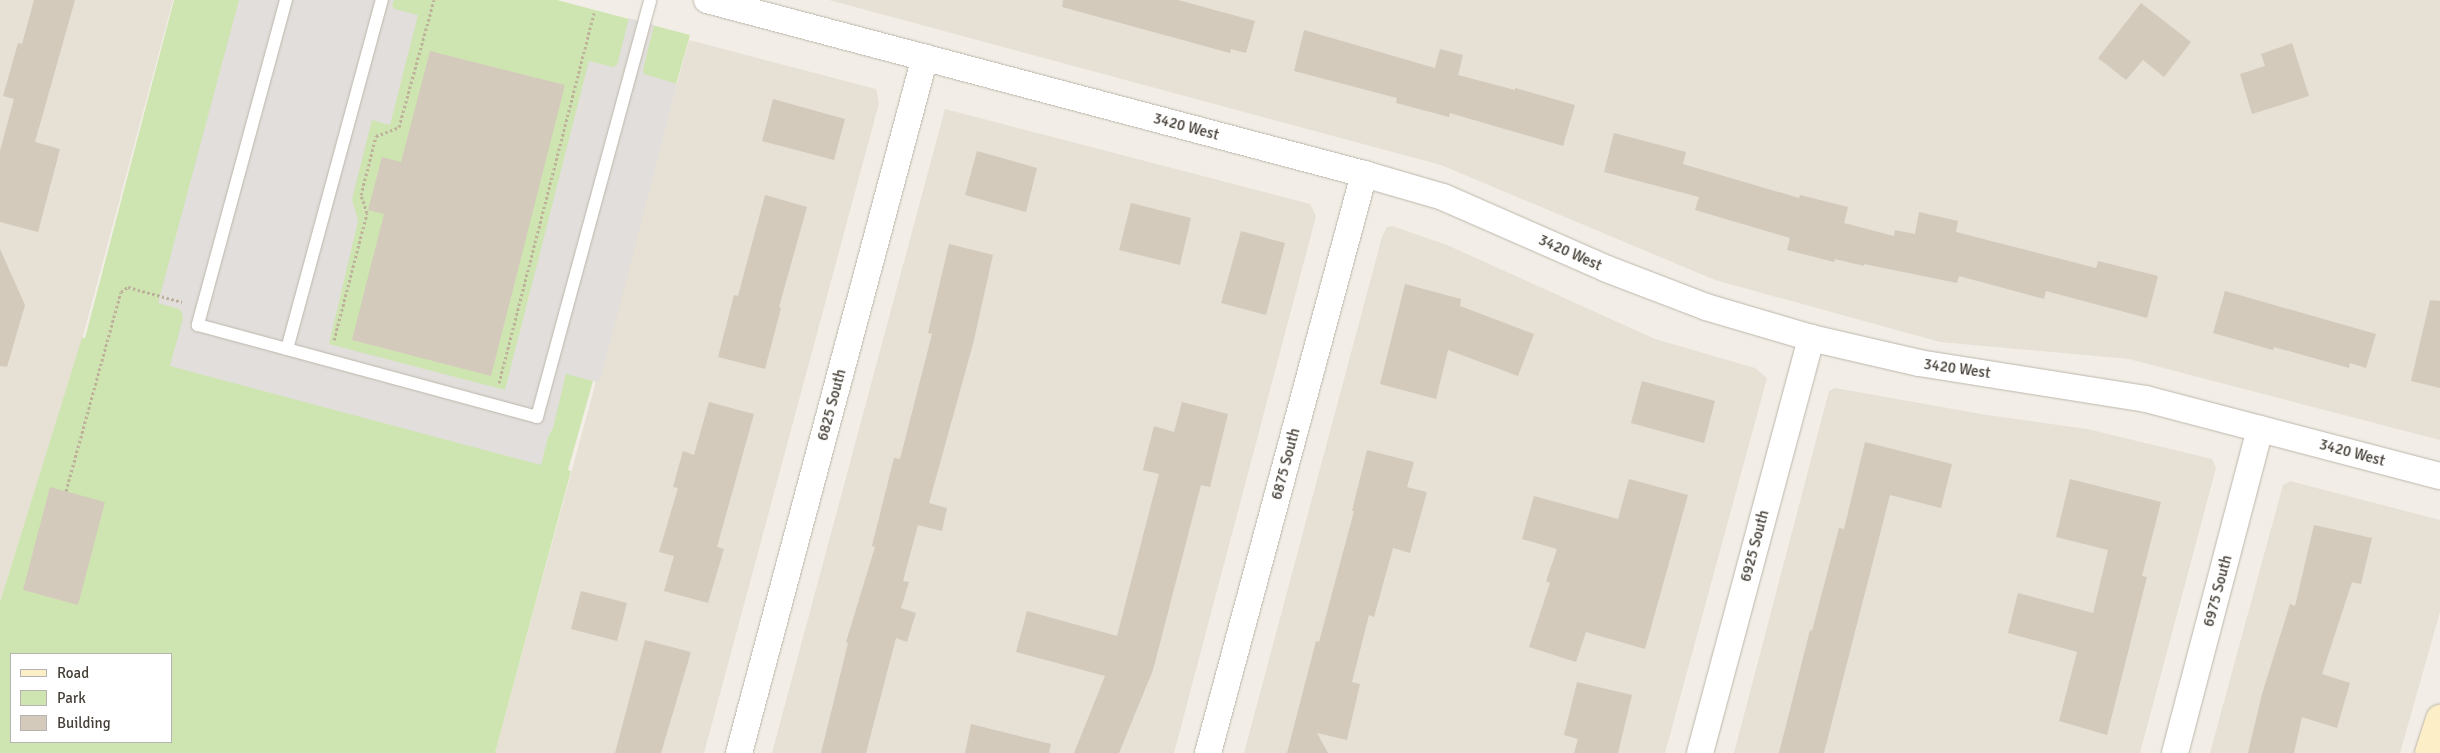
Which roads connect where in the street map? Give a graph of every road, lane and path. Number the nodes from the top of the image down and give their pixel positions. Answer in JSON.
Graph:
{"nodes":[{"id":1,"x":286,"y":0,"type":"edge"},
{"id":2,"x":382,"y":0,"type":"edge"},
{"id":3,"x":434,"y":0,"type":"edge"},
{"id":4,"x":650,"y":0,"type":"edge"},
{"id":5,"x":706,"y":0,"type":"edge"},
{"id":6,"x":594,"y":13,"type":"dead end"},
{"id":7,"x":925,"y":57,"type":"junction"},
{"id":8,"x":1364,"y":174,"type":"junction"},
{"id":9,"x":202,"y":308,"type":"junction"},
{"id":10,"x":1811,"y":338,"type":"junction"},
{"id":11,"x":333,"y":344,"type":"dead end"},
{"id":12,"x":288,"y":349,"type":"junction"},
{"id":13,"x":498,"y":387,"type":"dead end"},
{"id":14,"x":2260,"y":429,"type":"junction"},
{"id":15,"x":2440,"y":476,"type":"edge"},
{"id":16,"x":66,"y":491,"type":"dead end"},
{"id":17,"x":2440,"y":720,"type":"edge"},
{"id":18,"x":739,"y":753,"type":"edge"},
{"id":19,"x":1208,"y":753,"type":"edge"},
{"id":20,"x":1700,"y":753,"type":"edge"},
{"id":21,"x":2175,"y":753,"type":"edge"},
{"id":22,"x":2429,"y":753,"type":"edge"}],
"edges":[{"from":1,"to":9,"type":"lane"},
{"from":2,"to":12,"type":"lane"},
{"from":3,"to":11,"type":"path"},
{"from":4,"to":12,"type":"lane"},
{"from":5,"to":7,"type":"street","name":"3420 West"},
{"from":6,"to":13,"type":"path"},
{"from":7,"to":8,"type":"street","name":"3420 West"},
{"from":7,"to":18,"type":"street","name":"6825 South"},
{"from":8,"to":10,"type":"street","name":"3420 West"},
{"from":8,"to":19,"type":"street","name":"6875 South"},
{"from":9,"to":12,"type":"lane"},
{"from":9,"to":16,"type":"path"},
{"from":10,"to":14,"type":"street","name":"3420 West"},
{"from":10,"to":20,"type":"street","name":"6925 South"},
{"from":14,"to":15,"type":"street","name":"3420 West"},
{"from":14,"to":21,"type":"street","name":"6975 South"},
{"from":17,"to":22,"type":"main road"}]}
